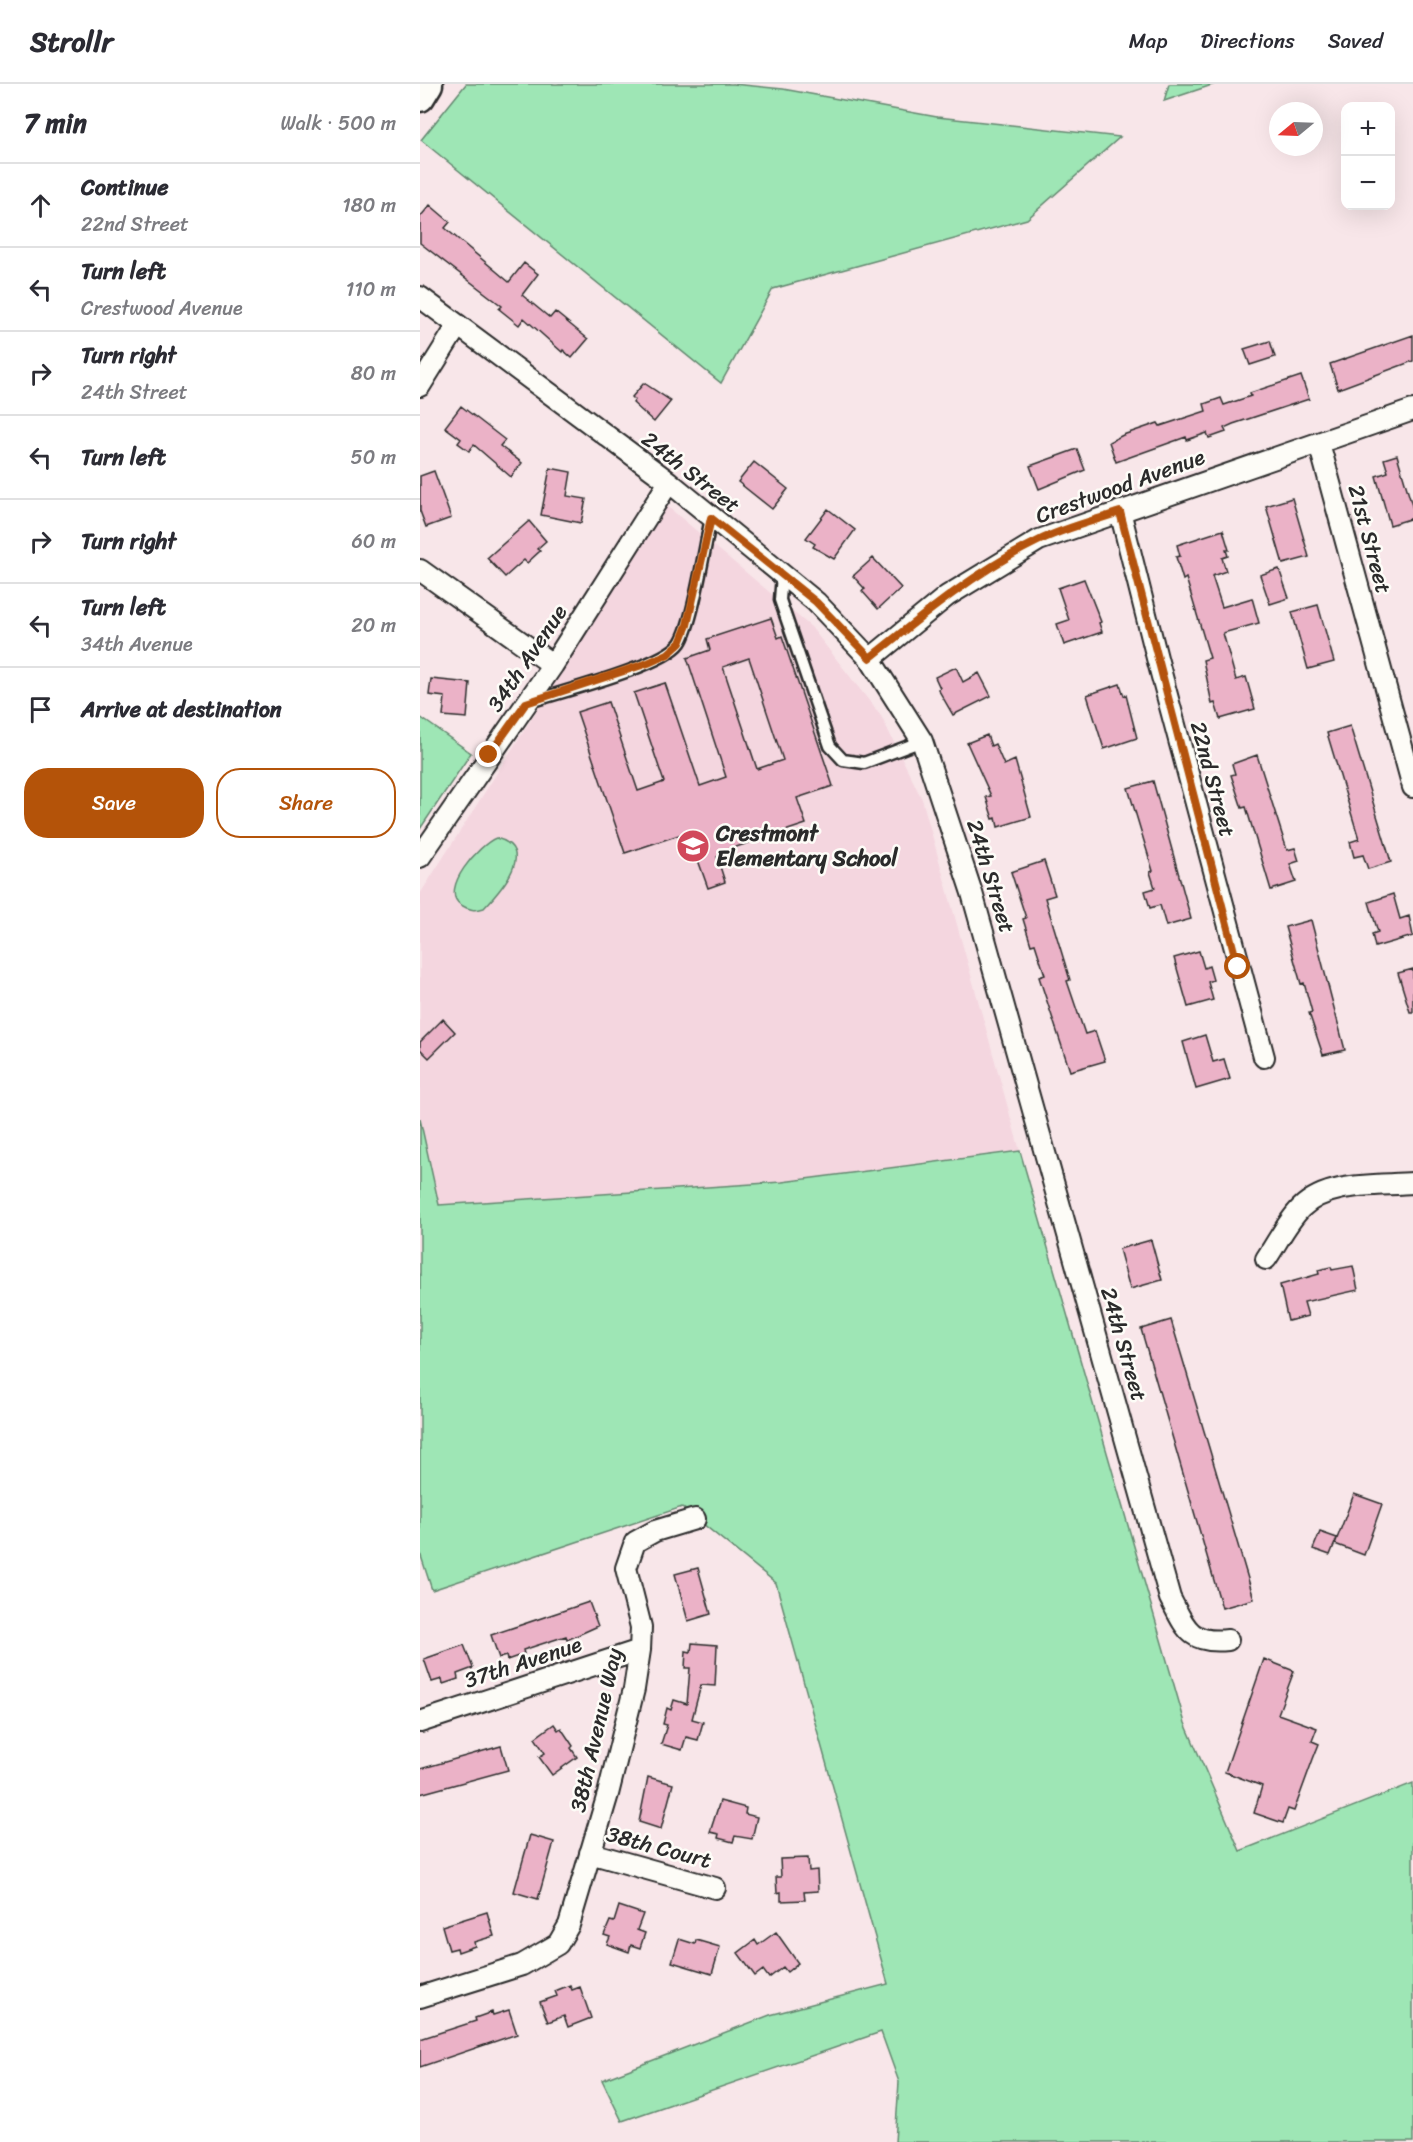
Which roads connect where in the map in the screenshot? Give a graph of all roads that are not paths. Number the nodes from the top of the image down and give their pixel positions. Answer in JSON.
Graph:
{"nodes":[{"id":1,"x":428,"y":84,"type":"edge"},
{"id":2,"x":420,"y":97,"type":"edge"},
{"id":3,"x":420,"y":297,"type":"edge"},
{"id":4,"x":458,"y":325,"type":"junction"},
{"id":5,"x":420,"y":386,"type":"edge"},
{"id":6,"x":1413,"y":410,"type":"edge"},
{"id":7,"x":1319,"y":443,"type":"junction"},
{"id":8,"x":669,"y":482,"type":"junction"},
{"id":9,"x":1120,"y":512,"type":"junction"},
{"id":10,"x":711,"y":518,"type":"junction"},
{"id":11,"x":420,"y":570,"type":"edge"},
{"id":12,"x":782,"y":575,"type":"junction"},
{"id":13,"x":870,"y":658,"type":"junction"},
{"id":14,"x":553,"y":666,"type":"junction"},
{"id":15,"x":526,"y":703,"type":"junction"},
{"id":16,"x":922,"y":741,"type":"junction"},
{"id":17,"x":1413,"y":787,"type":"edge"},
{"id":18,"x":420,"y":857,"type":"edge"},
{"id":19,"x":1264,"y":1057,"type":"dead end"},
{"id":20,"x":1413,"y":1183,"type":"edge"},
{"id":21,"x":1266,"y":1259,"type":"dead end"},
{"id":22,"x":695,"y":1519,"type":"dead end"},
{"id":23,"x":1228,"y":1640,"type":"dead end"},
{"id":24,"x":640,"y":1650,"type":"junction"},
{"id":25,"x":420,"y":1722,"type":"edge"},
{"id":26,"x":590,"y":1853,"type":"junction"},
{"id":27,"x":715,"y":1888,"type":"dead end"},
{"id":28,"x":420,"y":1997,"type":"edge"}],
"edges":[{"from":1,"to":2,"type":"main road"},
{"from":3,"to":4,"type":"street","name":"24th Street"},
{"from":4,"to":5,"type":"street"},
{"from":4,"to":8,"type":"street","name":"24th Street"},
{"from":6,"to":7,"type":"street","name":"Crestwood Avenue"},
{"from":7,"to":9,"type":"street","name":"Crestwood Avenue"},
{"from":7,"to":17,"type":"street","name":"21st Street"},
{"from":8,"to":10,"type":"street","name":"24th Street"},
{"from":8,"to":14,"type":"street","name":"34th Avenue"},
{"from":9,"to":13,"type":"street","name":"Crestwood Avenue"},
{"from":9,"to":19,"type":"street","name":"22nd Street"},
{"from":10,"to":12,"type":"street","name":"24th Street"},
{"from":10,"to":15,"type":"lane"},
{"from":11,"to":14,"type":"street"},
{"from":12,"to":13,"type":"street","name":"24th Street"},
{"from":12,"to":16,"type":"lane"},
{"from":13,"to":16,"type":"street","name":"24th Street"},
{"from":14,"to":15,"type":"street","name":"34th Avenue"},
{"from":15,"to":18,"type":"street","name":"34th Avenue"},
{"from":16,"to":23,"type":"street","name":"24th Street"},
{"from":20,"to":21,"type":"street"},
{"from":22,"to":24,"type":"street","name":"38th Avenue Way"},
{"from":24,"to":25,"type":"street","name":"37th Avenue"},
{"from":24,"to":26,"type":"street","name":"38th Avenue Way"},
{"from":26,"to":27,"type":"street","name":"38th Court"},
{"from":26,"to":28,"type":"street","name":"38th Avenue Way"}]}
